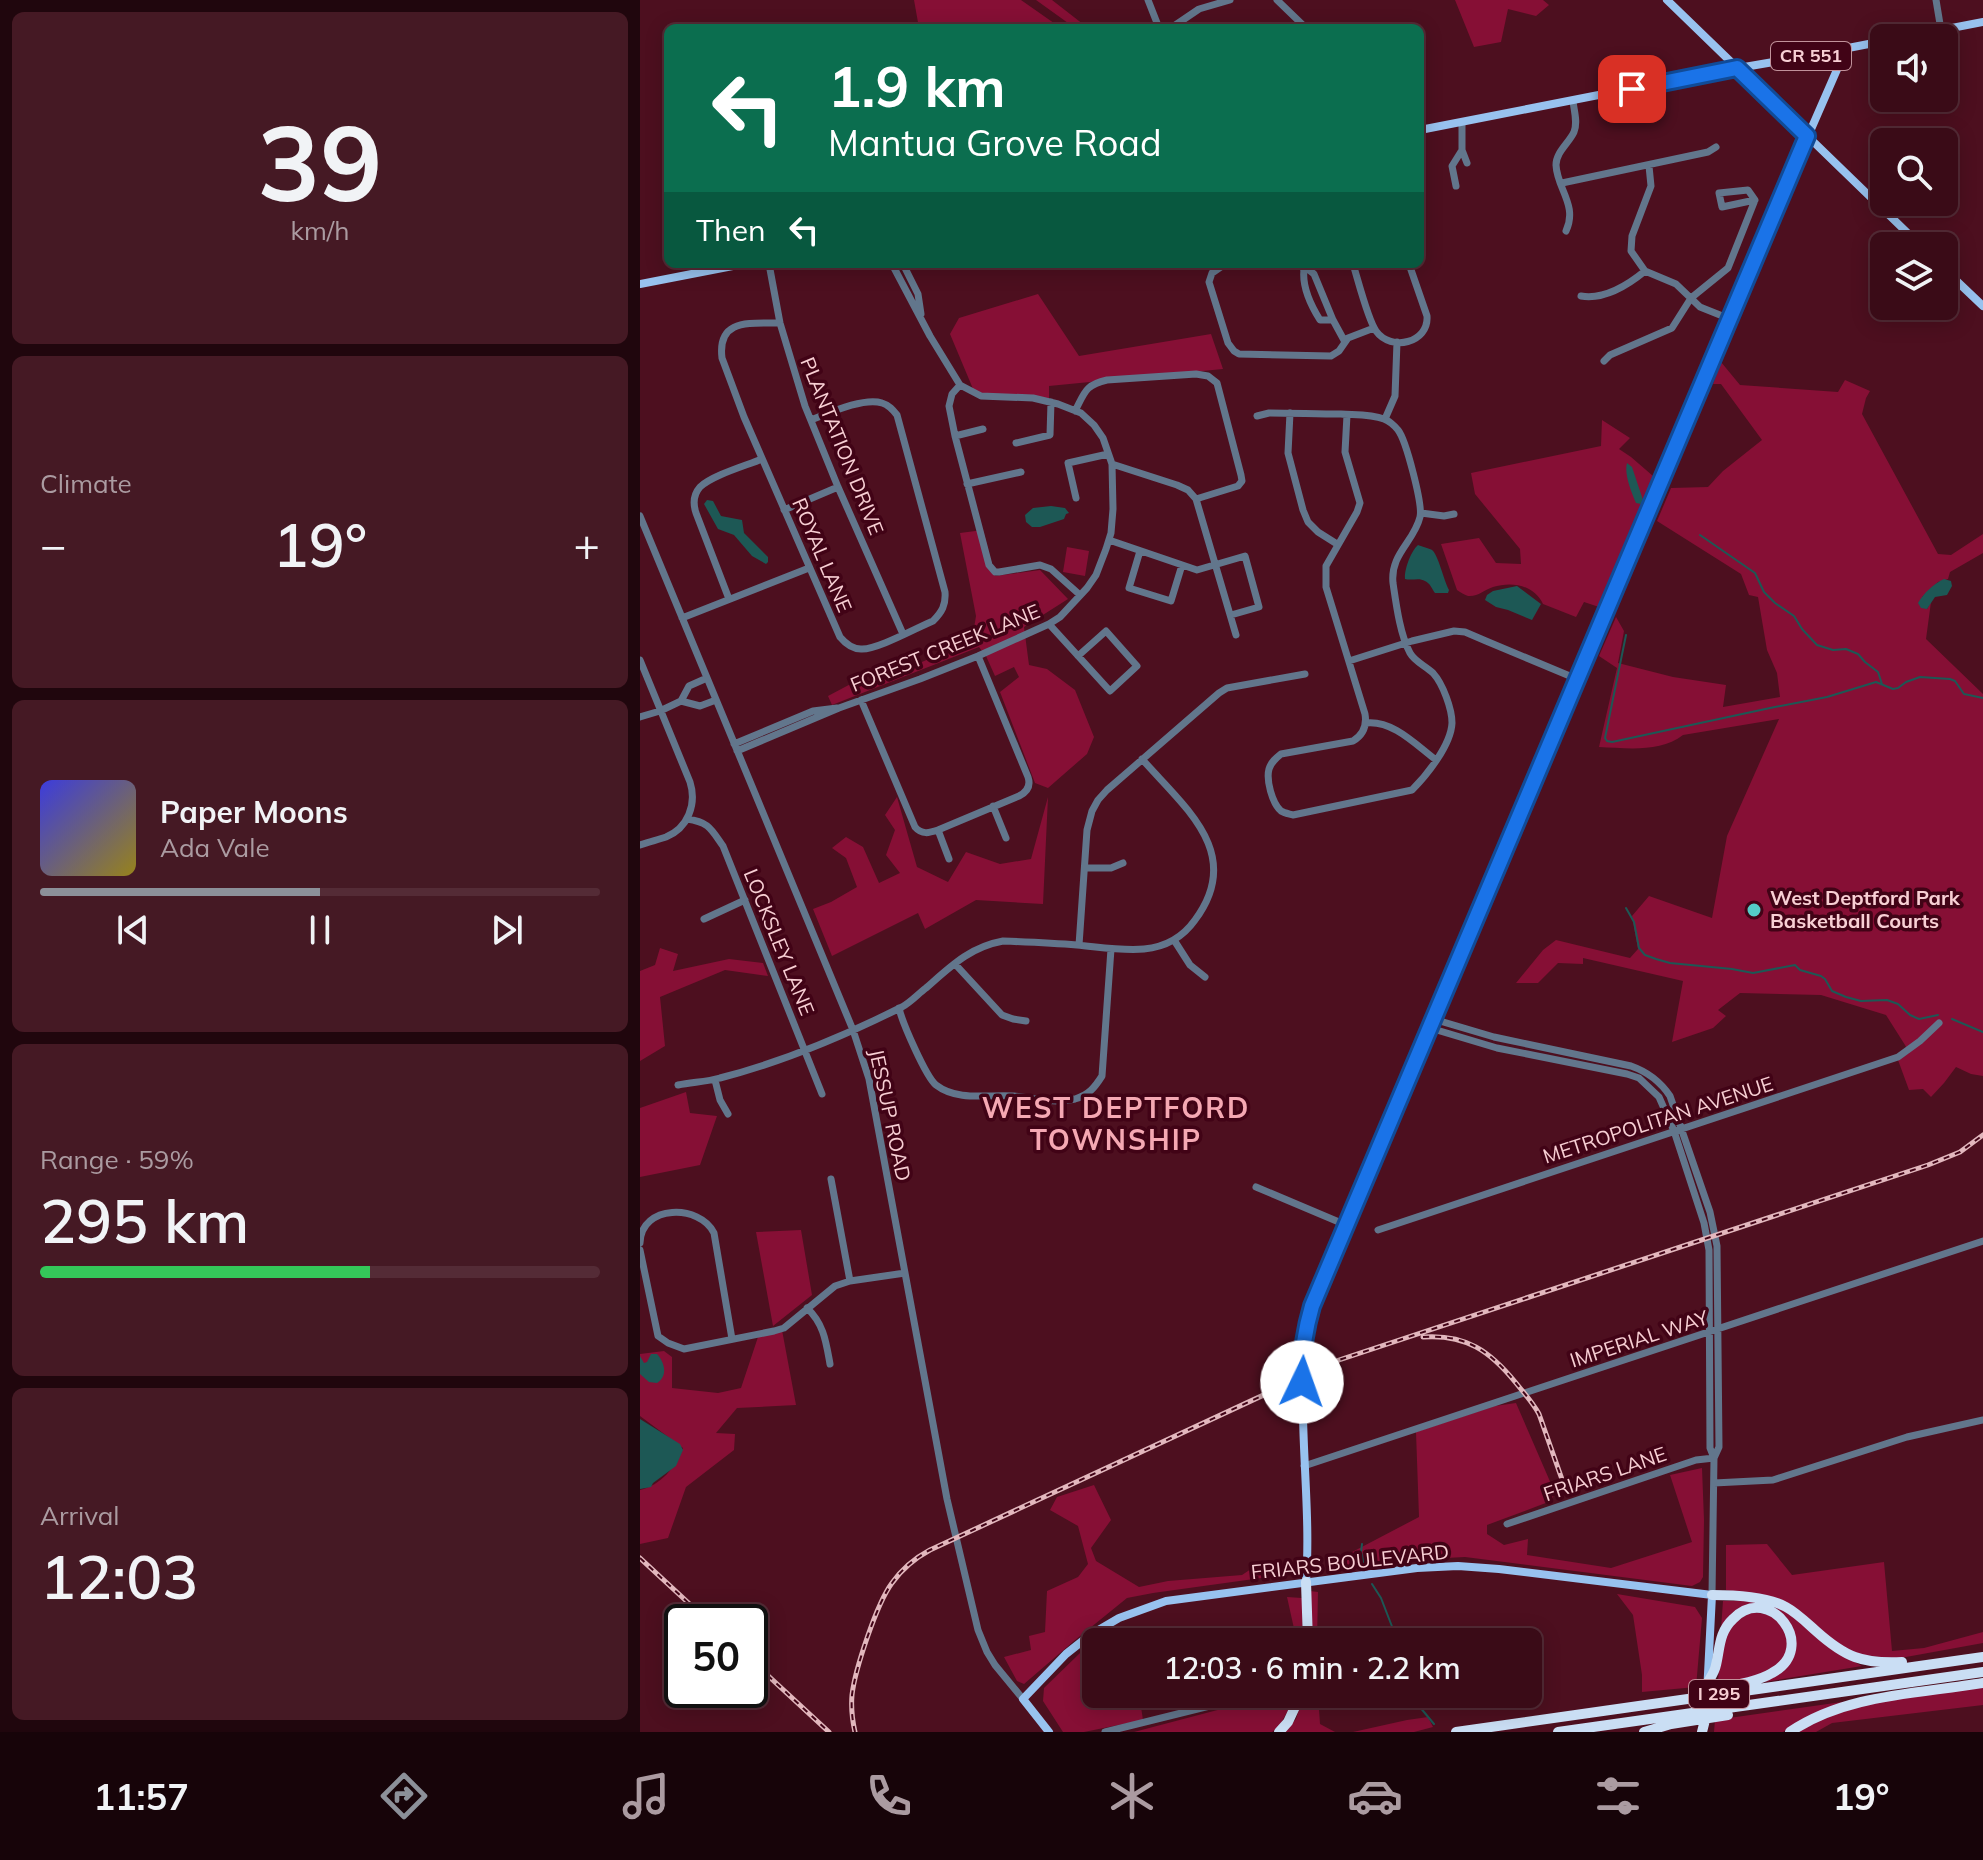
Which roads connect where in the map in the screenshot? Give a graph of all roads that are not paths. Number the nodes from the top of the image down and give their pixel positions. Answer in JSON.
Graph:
{"nodes":[{"id":1,"x":1148,"y":0,"type":"edge"},
{"id":2,"x":1230,"y":0,"type":"edge"},
{"id":3,"x":1277,"y":0,"type":"edge"},
{"id":4,"x":1667,"y":0,"type":"edge"},
{"id":5,"x":1936,"y":0,"type":"edge"},
{"id":6,"x":1983,"y":22,"type":"edge"},
{"id":7,"x":1157,"y":24,"type":"edge"},
{"id":8,"x":1177,"y":24,"type":"edge"},
{"id":9,"x":1302,"y":24,"type":"edge"},
{"id":10,"x":1940,"y":24,"type":"edge"},
{"id":11,"x":1958,"y":27,"type":"edge"},
{"id":12,"x":1870,"y":44,"type":"edge"},
{"id":13,"x":1846,"y":49,"type":"junction"},
{"id":14,"x":1737,"y":68,"type":"junction"},
{"id":15,"x":1573,"y":101,"type":"junction"},
{"id":16,"x":1462,"y":122,"type":"junction"},
{"id":17,"x":1424,"y":129,"type":"edge"},
{"id":18,"x":1807,"y":136,"type":"junction"},
{"id":19,"x":1716,"y":147,"type":"dead end"},
{"id":20,"x":1462,"y":150,"type":"junction"},
{"id":21,"x":1467,"y":163,"type":"dead end"},
{"id":22,"x":1649,"y":166,"type":"junction"},
{"id":23,"x":1562,"y":183,"type":"junction"},
{"id":24,"x":1456,"y":186,"type":"dead end"},
{"id":25,"x":1755,"y":200,"type":"junction"},
{"id":26,"x":1566,"y":231,"type":"dead end"},
{"id":27,"x":1906,"y":232,"type":"edge"},
{"id":28,"x":722,"y":268,"type":"edge"},
{"id":29,"x":770,"y":268,"type":"edge"},
{"id":30,"x":894,"y":268,"type":"edge"},
{"id":31,"x":905,"y":268,"type":"edge"},
{"id":32,"x":1219,"y":268,"type":"edge"},
{"id":33,"x":1304,"y":268,"type":"edge"},
{"id":34,"x":1306,"y":268,"type":"edge"},
{"id":35,"x":1354,"y":268,"type":"edge"},
{"id":36,"x":1410,"y":268,"type":"edge"},
{"id":37,"x":1645,"y":271,"type":"junction"},
{"id":38,"x":1958,"y":282,"type":"edge"},
{"id":39,"x":640,"y":284,"type":"edge"},
{"id":40,"x":1581,"y":296,"type":"dead end"},
{"id":41,"x":1691,"y":298,"type":"junction"},
{"id":42,"x":1983,"y":306,"type":"edge"},
{"id":43,"x":921,"y":317,"type":"junction"},
{"id":44,"x":1730,"y":319,"type":"junction"},
{"id":45,"x":1333,"y":320,"type":"junction"},
{"id":46,"x":780,"y":323,"type":"junction"},
{"id":47,"x":1374,"y":328,"type":"junction"},
{"id":48,"x":1345,"y":342,"type":"junction"},
{"id":49,"x":1397,"y":342,"type":"junction"},
{"id":50,"x":1604,"y":361,"type":"dead end"},
{"id":51,"x":960,"y":385,"type":"junction"},
{"id":52,"x":1051,"y":402,"type":"junction"},
{"id":53,"x":1075,"y":411,"type":"junction"},
{"id":54,"x":1290,"y":413,"type":"junction"},
{"id":55,"x":1347,"y":415,"type":"junction"},
{"id":56,"x":1257,"y":416,"type":"dead end"},
{"id":57,"x":1385,"y":419,"type":"junction"},
{"id":58,"x":811,"y":420,"type":"junction"},
{"id":59,"x":983,"y":429,"type":"dead end"},
{"id":60,"x":955,"y":436,"type":"junction"},
{"id":61,"x":1016,"y":443,"type":"dead end"},
{"id":62,"x":1108,"y":454,"type":"junction"},
{"id":63,"x":762,"y":459,"type":"junction"},
{"id":64,"x":1112,"y":464,"type":"junction"},
{"id":65,"x":1021,"y":472,"type":"dead end"},
{"id":66,"x":967,"y":484,"type":"junction"},
{"id":67,"x":838,"y":487,"type":"junction"},
{"id":68,"x":1076,"y":498,"type":"dead end"},
{"id":69,"x":1196,"y":499,"type":"junction"},
{"id":70,"x":784,"y":510,"type":"junction"},
{"id":71,"x":1421,"y":513,"type":"junction"},
{"id":72,"x":1454,"y":514,"type":"dead end"},
{"id":73,"x":640,"y":516,"type":"edge"},
{"id":74,"x":1109,"y":540,"type":"junction"},
{"id":75,"x":650,"y":541,"type":"junction"},
{"id":76,"x":1337,"y":544,"type":"junction"},
{"id":77,"x":640,"y":545,"type":"edge"},
{"id":78,"x":1140,"y":551,"type":"junction"},
{"id":79,"x":1182,"y":565,"type":"junction"},
{"id":80,"x":1216,"y":565,"type":"junction"},
{"id":81,"x":809,"y":568,"type":"junction"},
{"id":82,"x":1080,"y":595,"type":"junction"},
{"id":83,"x":729,"y":599,"type":"junction"},
{"id":84,"x":1231,"y":615,"type":"junction"},
{"id":85,"x":682,"y":618,"type":"junction"},
{"id":86,"x":1049,"y":624,"type":"junction"},
{"id":87,"x":903,"y":634,"type":"junction"},
{"id":88,"x":1236,"y":635,"type":"dead end"},
{"id":89,"x":1406,"y":643,"type":"junction"},
{"id":90,"x":978,"y":656,"type":"junction"},
{"id":91,"x":1078,"y":656,"type":"junction"},
{"id":92,"x":640,"y":660,"type":"edge"},
{"id":93,"x":1349,"y":661,"type":"junction"},
{"id":94,"x":1305,"y":674,"type":"dead end"},
{"id":95,"x":707,"y":678,"type":"junction"},
{"id":96,"x":1577,"y":679,"type":"junction"},
{"id":97,"x":716,"y":700,"type":"junction"},
{"id":98,"x":861,"y":700,"type":"junction"},
{"id":99,"x":681,"y":701,"type":"junction"},
{"id":100,"x":660,"y":711,"type":"junction"},
{"id":101,"x":640,"y":717,"type":"edge"},
{"id":102,"x":1366,"y":723,"type":"junction"},
{"id":103,"x":736,"y":747,"type":"junction"},
{"id":104,"x":1142,"y":759,"type":"junction"},
{"id":105,"x":1436,"y":760,"type":"junction"},
{"id":106,"x":993,"y":806,"type":"junction"},
{"id":107,"x":687,"y":819,"type":"junction"},
{"id":108,"x":938,"y":830,"type":"junction"},
{"id":109,"x":1006,"y":838,"type":"dead end"},
{"id":110,"x":640,"y":845,"type":"edge"},
{"id":111,"x":949,"y":859,"type":"dead end"},
{"id":112,"x":1123,"y":863,"type":"dead end"},
{"id":113,"x":1085,"y":868,"type":"junction"},
{"id":114,"x":745,"y":900,"type":"junction"},
{"id":115,"x":704,"y":919,"type":"dead end"},
{"id":116,"x":1174,"y":940,"type":"junction"},
{"id":117,"x":1079,"y":945,"type":"junction"},
{"id":118,"x":1111,"y":949,"type":"junction"},
{"id":119,"x":955,"y":964,"type":"junction"},
{"id":120,"x":1205,"y":977,"type":"dead end"},
{"id":121,"x":899,"y":1008,"type":"junction"},
{"id":122,"x":1026,"y":1021,"type":"dead end"},
{"id":123,"x":1432,"y":1023,"type":"junction"},
{"id":124,"x":1939,"y":1023,"type":"dead end"},
{"id":125,"x":853,"y":1030,"type":"junction"},
{"id":126,"x":806,"y":1051,"type":"junction"},
{"id":127,"x":715,"y":1080,"type":"junction"},
{"id":128,"x":678,"y":1085,"type":"dead end"},
{"id":129,"x":822,"y":1094,"type":"dead end"},
{"id":130,"x":728,"y":1114,"type":"dead end"},
{"id":131,"x":1678,"y":1130,"type":"junction"},
{"id":132,"x":831,"y":1179,"type":"dead end"},
{"id":133,"x":1256,"y":1187,"type":"dead end"},
{"id":134,"x":642,"y":1225,"type":"edge"},
{"id":135,"x":1346,"y":1225,"type":"junction"},
{"id":136,"x":1378,"y":1230,"type":"dead end"},
{"id":137,"x":1983,"y":1241,"type":"edge"},
{"id":138,"x":640,"y":1243,"type":"edge"},
{"id":139,"x":640,"y":1250,"type":"edge"},
{"id":140,"x":905,"y":1273,"type":"junction"},
{"id":141,"x":850,"y":1281,"type":"junction"},
{"id":142,"x":807,"y":1308,"type":"junction"},
{"id":143,"x":1718,"y":1329,"type":"junction"},
{"id":144,"x":1708,"y":1333,"type":"junction"},
{"id":145,"x":732,"y":1339,"type":"junction"},
{"id":146,"x":830,"y":1364,"type":"dead end"},
{"id":147,"x":1983,"y":1420,"type":"edge"},
{"id":148,"x":1714,"y":1458,"type":"junction"},
{"id":149,"x":1304,"y":1466,"type":"junction"},
{"id":150,"x":1714,"y":1483,"type":"junction"},
{"id":151,"x":1507,"y":1524,"type":"dead end"},
{"id":152,"x":1306,"y":1582,"type":"junction"},
{"id":153,"x":1712,"y":1595,"type":"junction"},
{"id":154,"x":1308,"y":1628,"type":"edge"},
{"id":155,"x":1983,"y":1654,"type":"edge"},
{"id":156,"x":1713,"y":1665,"type":"junction"},
{"id":157,"x":1983,"y":1672,"type":"edge"},
{"id":158,"x":1966,"y":1674,"type":"junction"},
{"id":159,"x":1708,"y":1682,"type":"joint"},
{"id":160,"x":1983,"y":1683,"type":"edge"},
{"id":161,"x":1023,"y":1699,"type":"junction"},
{"id":162,"x":1202,"y":1708,"type":"edge"},
{"id":163,"x":1294,"y":1708,"type":"edge"},
{"id":164,"x":1704,"y":1728,"type":"edge"},
{"id":165,"x":1049,"y":1732,"type":"edge"},
{"id":166,"x":1105,"y":1732,"type":"edge"},
{"id":167,"x":1279,"y":1732,"type":"edge"},
{"id":168,"x":1455,"y":1732,"type":"edge"},
{"id":169,"x":1558,"y":1732,"type":"edge"},
{"id":170,"x":1644,"y":1732,"type":"edge"},
{"id":171,"x":1790,"y":1732,"type":"edge"}],
"edges":[{"from":1,"to":7,"type":"street"},
{"from":2,"to":8,"type":"street"},
{"from":3,"to":9,"type":"street"},
{"from":4,"to":14,"type":"main road"},
{"from":5,"to":10,"type":"street"},
{"from":6,"to":11,"type":"main road"},
{"from":12,"to":13,"type":"main road","number":"CR 551"},
{"from":13,"to":14,"type":"main road","number":"CR 551"},
{"from":13,"to":18,"type":"main road"},
{"from":14,"to":15,"type":"main road","number":"CR 551"},
{"from":14,"to":18,"type":"main road"},
{"from":15,"to":16,"type":"main road","number":"CR 551"},
{"from":15,"to":23,"type":"street"},
{"from":16,"to":17,"type":"main road","number":"CR 551"},
{"from":16,"to":20,"type":"street"},
{"from":18,"to":27,"type":"main road"},
{"from":18,"to":44,"type":"main road"},
{"from":19,"to":22,"type":"street"},
{"from":20,"to":21,"type":"street"},
{"from":20,"to":24,"type":"street"},
{"from":22,"to":23,"type":"street"},
{"from":22,"to":37,"type":"street"},
{"from":23,"to":26,"type":"street"},
{"from":25,"to":25,"type":"street"},
{"from":25,"to":41,"type":"street"},
{"from":28,"to":39,"type":"main road"},
{"from":29,"to":46,"type":"street","name":"PLANTATION DRIVE"},
{"from":30,"to":43,"type":"street"},
{"from":31,"to":43,"type":"street"},
{"from":32,"to":48,"type":"street"},
{"from":33,"to":45,"type":"street"},
{"from":34,"to":45,"type":"street"},
{"from":35,"to":47,"type":"street"},
{"from":36,"to":49,"type":"street"},
{"from":37,"to":40,"type":"street"},
{"from":37,"to":41,"type":"street"},
{"from":38,"to":42,"type":"main road"},
{"from":41,"to":44,"type":"street"},
{"from":41,"to":50,"type":"street"},
{"from":43,"to":51,"type":"street"},
{"from":44,"to":96,"type":"main road"},
{"from":45,"to":48,"type":"street"},
{"from":46,"to":58,"type":"street","name":"PLANTATION DRIVE"},
{"from":46,"to":63,"type":"street","name":"ROYAL LANE"},
{"from":47,"to":48,"type":"street"},
{"from":47,"to":49,"type":"street"},
{"from":49,"to":57,"type":"street"},
{"from":51,"to":52,"type":"street","name":"FOREST CREEK LANE"},
{"from":51,"to":60,"type":"street"},
{"from":52,"to":53,"type":"street","name":"FOREST CREEK LANE"},
{"from":52,"to":61,"type":"street"},
{"from":53,"to":62,"type":"street","name":"FOREST CREEK LANE"},
{"from":53,"to":69,"type":"street"},
{"from":54,"to":55,"type":"street"},
{"from":54,"to":56,"type":"street"},
{"from":54,"to":76,"type":"street"},
{"from":55,"to":57,"type":"street"},
{"from":55,"to":76,"type":"street"},
{"from":57,"to":71,"type":"street"},
{"from":58,"to":67,"type":"street","name":"PLANTATION DRIVE"},
{"from":58,"to":87,"type":"street","name":"ROYAL LANE"},
{"from":59,"to":60,"type":"street"},
{"from":60,"to":66,"type":"street"},
{"from":62,"to":64,"type":"street","name":"FOREST CREEK LANE"},
{"from":62,"to":68,"type":"street"},
{"from":63,"to":70,"type":"street","name":"ROYAL LANE"},
{"from":63,"to":83,"type":"street"},
{"from":64,"to":69,"type":"street"},
{"from":64,"to":74,"type":"street","name":"FOREST CREEK LANE"},
{"from":65,"to":66,"type":"street"},
{"from":66,"to":82,"type":"street"},
{"from":67,"to":70,"type":"street"},
{"from":67,"to":87,"type":"street","name":"PLANTATION DRIVE"},
{"from":69,"to":80,"type":"street"},
{"from":70,"to":81,"type":"street","name":"ROYAL LANE"},
{"from":71,"to":72,"type":"street"},
{"from":71,"to":89,"type":"street"},
{"from":73,"to":75,"type":"street","name":"JESSUP ROAD"},
{"from":74,"to":78,"type":"street"},
{"from":74,"to":82,"type":"street","name":"FOREST CREEK LANE"},
{"from":75,"to":77,"type":"street"},
{"from":75,"to":85,"type":"street","name":"JESSUP ROAD"},
{"from":76,"to":93,"type":"street"},
{"from":78,"to":79,"type":"street"},
{"from":78,"to":79,"type":"street"},
{"from":79,"to":80,"type":"street"},
{"from":80,"to":84,"type":"street"},
{"from":80,"to":84,"type":"street"},
{"from":81,"to":83,"type":"street"},
{"from":81,"to":87,"type":"street","name":"ROYAL LANE"},
{"from":82,"to":86,"type":"street","name":"FOREST CREEK LANE"},
{"from":83,"to":85,"type":"street"},
{"from":84,"to":88,"type":"street"},
{"from":85,"to":95,"type":"street","name":"JESSUP ROAD"},
{"from":86,"to":90,"type":"street","name":"FOREST CREEK LANE"},
{"from":86,"to":91,"type":"street"},
{"from":89,"to":93,"type":"street"},
{"from":89,"to":96,"type":"street"},
{"from":89,"to":105,"type":"street"},
{"from":90,"to":98,"type":"street","name":"FOREST CREEK LANE"},
{"from":90,"to":106,"type":"street"},
{"from":91,"to":91,"type":"street"},
{"from":92,"to":100,"type":"street"},
{"from":93,"to":102,"type":"street"},
{"from":94,"to":104,"type":"street"},
{"from":95,"to":97,"type":"street","name":"JESSUP ROAD"},
{"from":95,"to":99,"type":"street"},
{"from":96,"to":123,"type":"main road"},
{"from":97,"to":99,"type":"street"},
{"from":97,"to":103,"type":"street","name":"JESSUP ROAD"},
{"from":98,"to":103,"type":"street","name":"FOREST CREEK LANE"},
{"from":98,"to":108,"type":"street"},
{"from":99,"to":100,"type":"street"},
{"from":100,"to":101,"type":"street"},
{"from":100,"to":107,"type":"street"},
{"from":102,"to":105,"type":"street"},
{"from":102,"to":105,"type":"street"},
{"from":103,"to":125,"type":"street","name":"JESSUP ROAD"},
{"from":104,"to":113,"type":"street"},
{"from":104,"to":116,"type":"street"},
{"from":106,"to":108,"type":"street"},
{"from":106,"to":109,"type":"street"},
{"from":107,"to":110,"type":"street"},
{"from":107,"to":114,"type":"street","name":"LOCKSLEY LANE"},
{"from":108,"to":111,"type":"street"},
{"from":112,"to":113,"type":"street"},
{"from":113,"to":117,"type":"street"},
{"from":114,"to":115,"type":"street"},
{"from":114,"to":126,"type":"street","name":"LOCKSLEY LANE"},
{"from":116,"to":118,"type":"street"},
{"from":116,"to":120,"type":"street"},
{"from":117,"to":118,"type":"street"},
{"from":117,"to":119,"type":"street"},
{"from":118,"to":121,"type":"street"},
{"from":119,"to":121,"type":"street"},
{"from":119,"to":122,"type":"street"},
{"from":121,"to":125,"type":"street"},
{"from":123,"to":131,"type":"street"},
{"from":123,"to":135,"type":"main road"},
{"from":124,"to":131,"type":"street","name":"METROPOLITAN AVENUE"},
{"from":125,"to":126,"type":"street"},
{"from":125,"to":140,"type":"street","name":"JESSUP ROAD"},
{"from":126,"to":127,"type":"street"},
{"from":126,"to":129,"type":"street","name":"LOCKSLEY LANE"},
{"from":127,"to":128,"type":"street"},
{"from":127,"to":130,"type":"street"},
{"from":131,"to":136,"type":"street","name":"METROPOLITAN AVENUE"},
{"from":131,"to":143,"type":"street"},
{"from":131,"to":144,"type":"street"},
{"from":132,"to":141,"type":"street"},
{"from":133,"to":135,"type":"street"},
{"from":134,"to":138,"type":"street"},
{"from":134,"to":145,"type":"street"},
{"from":135,"to":149,"type":"main road"},
{"from":137,"to":143,"type":"street","name":"IMPERIAL WAY"},
{"from":139,"to":145,"type":"street"},
{"from":140,"to":141,"type":"street"},
{"from":140,"to":161,"type":"street","name":"JESSUP ROAD"},
{"from":141,"to":142,"type":"street"},
{"from":142,"to":145,"type":"street"},
{"from":142,"to":146,"type":"street"},
{"from":143,"to":144,"type":"street","name":"IMPERIAL WAY"},
{"from":143,"to":148,"type":"street"},
{"from":144,"to":148,"type":"street"},
{"from":144,"to":149,"type":"street","name":"IMPERIAL WAY"},
{"from":147,"to":150,"type":"street"},
{"from":148,"to":150,"type":"street"},
{"from":148,"to":151,"type":"street","name":"FRIARS LANE"},
{"from":149,"to":152,"type":"main road"},
{"from":150,"to":153,"type":"street"},
{"from":152,"to":153,"type":"main road","name":"FRIARS BOULEVARD"},
{"from":152,"to":154,"type":"highway"},
{"from":152,"to":161,"type":"main road","name":"FRIARS BOULEVARD"},
{"from":153,"to":155,"type":"highway"},
{"from":153,"to":156,"type":"main road"},
{"from":155,"to":168,"type":"highway","number":"I 295"},
{"from":156,"to":159,"type":"highway"},
{"from":156,"to":168,"type":"highway"},
{"from":157,"to":158,"type":"highway","number":"I 295"},
{"from":158,"to":169,"type":"highway","number":"I 295"},
{"from":158,"to":170,"type":"highway"},
{"from":159,"to":164,"type":"main road"},
{"from":160,"to":171,"type":"highway"},
{"from":161,"to":165,"type":"main road","name":"JESSUP ROAD"},
{"from":162,"to":166,"type":"street"},
{"from":163,"to":167,"type":"highway"}]}
